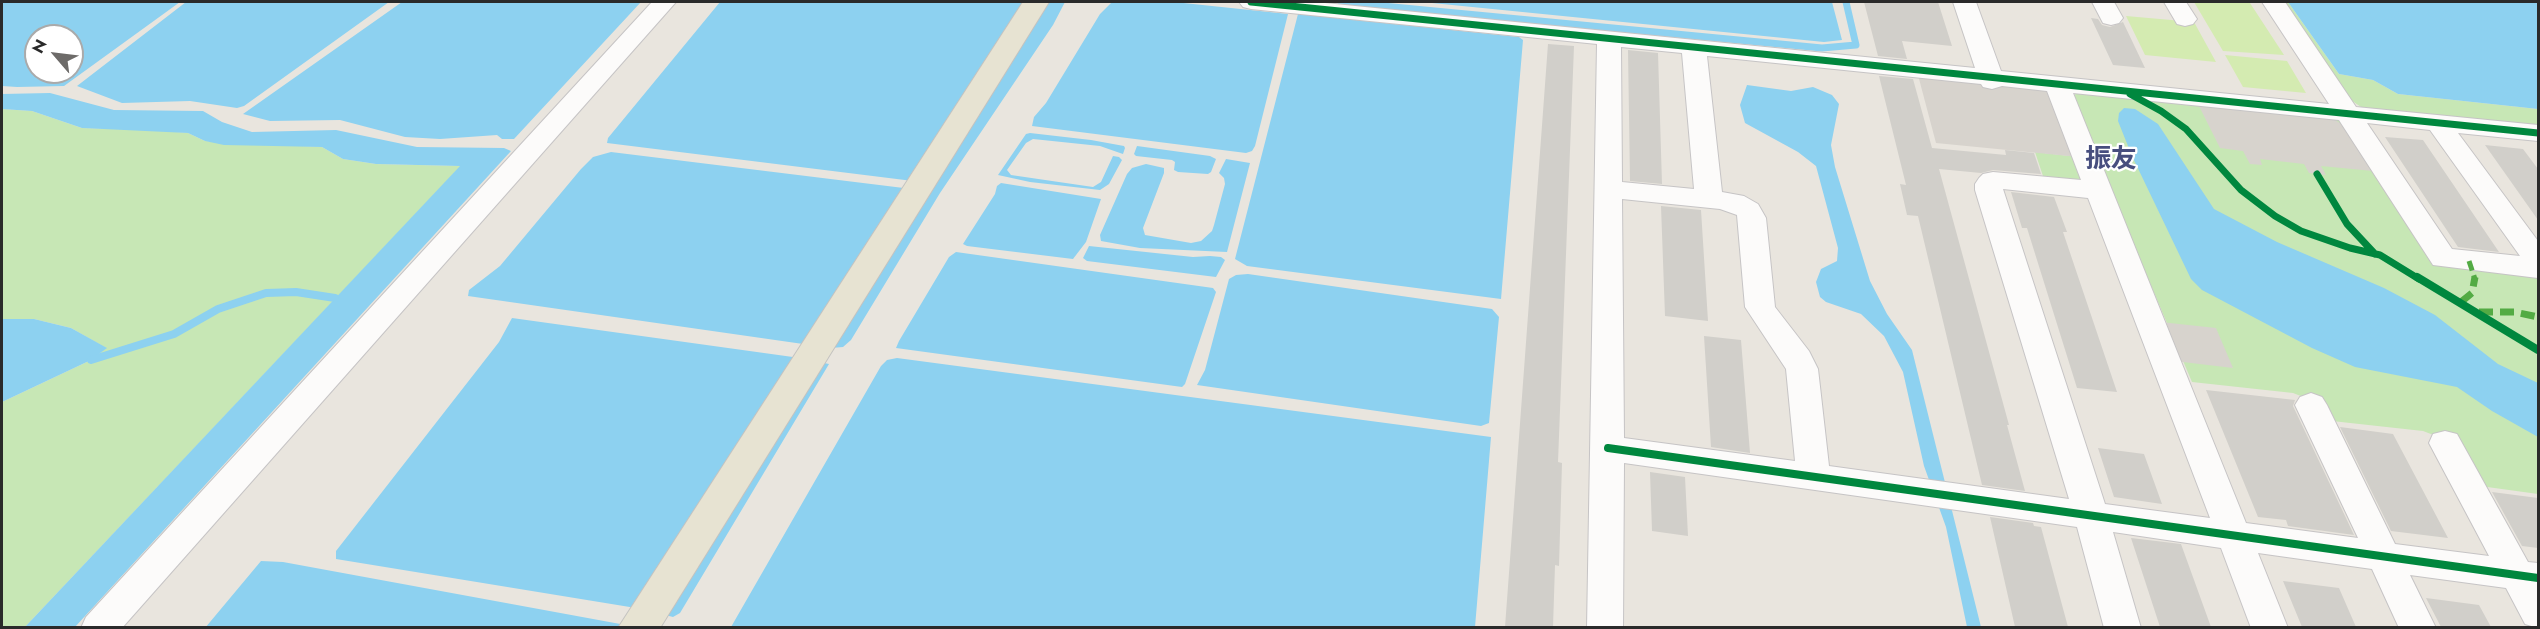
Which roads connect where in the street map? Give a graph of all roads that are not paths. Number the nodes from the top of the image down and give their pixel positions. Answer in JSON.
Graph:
{"nodes":[{"id":1,"x":664,"y":2,"type":"edge"},
{"id":2,"x":1036,"y":2,"type":"edge"},
{"id":3,"x":1251,"y":2,"type":"edge"},
{"id":4,"x":1965,"y":2,"type":"edge"},
{"id":5,"x":2274,"y":2,"type":"edge"},
{"id":6,"x":1609,"y":38,"type":"junction"},
{"id":7,"x":1694,"y":47,"type":"junction"},
{"id":8,"x":1991,"y":80,"type":"junction"},
{"id":9,"x":2057,"y":84,"type":"junction"},
{"id":10,"x":2348,"y":113,"type":"junction"},
{"id":11,"x":2438,"y":123,"type":"junction"},
{"id":12,"x":2536,"y":136,"type":"edge"},
{"id":13,"x":1609,"y":189,"type":"junction"},
{"id":14,"x":2099,"y":190,"type":"junction"},
{"id":15,"x":1709,"y":199,"type":"junction"},
{"id":16,"x":2538,"y":261,"type":"edge"},
{"id":17,"x":2538,"y":268,"type":"edge"},
{"id":18,"x":2311,"y":405,"type":"dead end"},
{"id":19,"x":2445,"y":443,"type":"dead end"},
{"id":20,"x":1608,"y":448,"type":"junction"},
{"id":21,"x":1813,"y":477,"type":"junction"},
{"id":22,"x":2091,"y":515,"type":"junction"},
{"id":23,"x":2234,"y":536,"type":"junction"},
{"id":24,"x":2384,"y":556,"type":"junction"},
{"id":25,"x":2528,"y":577,"type":"edge"},
{"id":26,"x":2538,"y":613,"type":"edge"},
{"id":27,"x":99,"y":627,"type":"edge"},
{"id":28,"x":638,"y":627,"type":"edge"},
{"id":29,"x":1605,"y":627,"type":"edge"},
{"id":30,"x":2123,"y":627,"type":"edge"},
{"id":31,"x":2270,"y":627,"type":"edge"},
{"id":32,"x":2418,"y":627,"type":"edge"}],
"edges":[{"from":1,"to":27,"type":"street"},
{"from":2,"to":28,"type":"main road"},
{"from":3,"to":6,"type":"street"},
{"from":4,"to":8,"type":"street"},
{"from":5,"to":10,"type":"street"},
{"from":6,"to":7,"type":"street"},
{"from":6,"to":13,"type":"street"},
{"from":7,"to":8,"type":"street"},
{"from":7,"to":15,"type":"street"},
{"from":8,"to":9,"type":"street"},
{"from":9,"to":10,"type":"street"},
{"from":9,"to":14,"type":"street"},
{"from":10,"to":11,"type":"street"},
{"from":10,"to":17,"type":"street"},
{"from":11,"to":12,"type":"street"},
{"from":11,"to":16,"type":"street"},
{"from":13,"to":15,"type":"street"},
{"from":13,"to":20,"type":"street"},
{"from":14,"to":22,"type":"street"},
{"from":14,"to":23,"type":"street"},
{"from":15,"to":21,"type":"street"},
{"from":18,"to":24,"type":"street"},
{"from":19,"to":25,"type":"street"},
{"from":20,"to":21,"type":"street"},
{"from":20,"to":29,"type":"street"},
{"from":21,"to":22,"type":"street"},
{"from":22,"to":23,"type":"street"},
{"from":22,"to":30,"type":"street"},
{"from":23,"to":24,"type":"street"},
{"from":23,"to":31,"type":"street"},
{"from":24,"to":25,"type":"street"},
{"from":24,"to":32,"type":"street"},
{"from":25,"to":26,"type":"street"}]}
